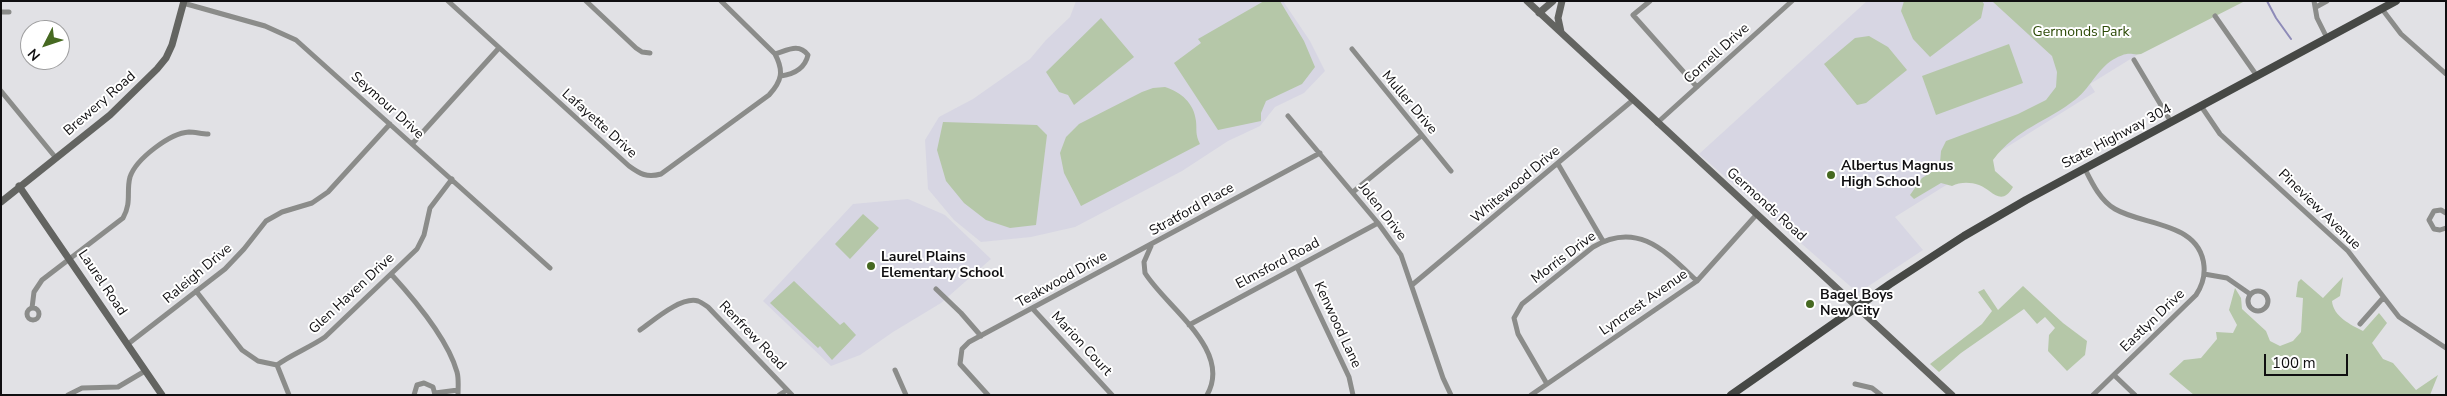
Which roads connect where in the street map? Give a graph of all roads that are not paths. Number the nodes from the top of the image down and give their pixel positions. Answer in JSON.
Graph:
{"nodes":[{"id":1,"x":448,"y":1,"type":"edge"},
{"id":2,"x":586,"y":1,"type":"edge"},
{"id":3,"x":721,"y":1,"type":"edge"},
{"id":4,"x":1527,"y":1,"type":"edge"},
{"id":5,"x":1553,"y":1,"type":"edge"},
{"id":6,"x":1562,"y":1,"type":"edge"},
{"id":7,"x":1650,"y":1,"type":"edge"},
{"id":8,"x":1792,"y":1,"type":"edge"},
{"id":9,"x":2327,"y":1,"type":"edge"},
{"id":10,"x":2396,"y":1,"type":"edge"},
{"id":11,"x":184,"y":2,"type":"edge"},
{"id":12,"x":2315,"y":4,"type":"edge"},
{"id":13,"x":2382,"y":9,"type":"junction"},
{"id":14,"x":1,"y":12,"type":"edge"},
{"id":15,"x":9,"y":12,"type":"dead end"},
{"id":16,"x":1539,"y":13,"type":"junction"},
{"id":17,"x":2215,"y":16,"type":"dead end"},
{"id":18,"x":1563,"y":35,"type":"junction"},
{"id":19,"x":2327,"y":38,"type":"junction"},
{"id":20,"x":499,"y":48,"type":"junction"},
{"id":21,"x":1352,"y":49,"type":"dead end"},
{"id":22,"x":650,"y":53,"type":"dead end"},
{"id":23,"x":775,"y":54,"type":"junction"},
{"id":24,"x":2134,"y":60,"type":"dead end"},
{"id":25,"x":2446,"y":74,"type":"edge"},
{"id":26,"x":781,"y":76,"type":"junction"},
{"id":27,"x":2257,"y":76,"type":"junction"},
{"id":28,"x":1697,"y":87,"type":"junction"},
{"id":29,"x":1,"y":91,"type":"edge"},
{"id":30,"x":1633,"y":100,"type":"junction"},
{"id":31,"x":2201,"y":106,"type":"junction"},
{"id":32,"x":1288,"y":116,"type":"dead end"},
{"id":33,"x":2171,"y":122,"type":"junction"},
{"id":34,"x":1656,"y":123,"type":"junction"},
{"id":35,"x":390,"y":124,"type":"junction"},
{"id":36,"x":208,"y":134,"type":"dead end"},
{"id":37,"x":1422,"y":136,"type":"junction"},
{"id":38,"x":412,"y":144,"type":"junction"},
{"id":39,"x":1320,"y":153,"type":"junction"},
{"id":40,"x":56,"y":158,"type":"junction"},
{"id":41,"x":1558,"y":164,"type":"junction"},
{"id":42,"x":2085,"y":168,"type":"junction"},
{"id":43,"x":1451,"y":171,"type":"dead end"},
{"id":44,"x":452,"y":179,"type":"junction"},
{"id":45,"x":19,"y":186,"type":"junction"},
{"id":46,"x":1353,"y":192,"type":"junction"},
{"id":47,"x":1,"y":202,"type":"edge"},
{"id":48,"x":2446,"y":213,"type":"edge"},
{"id":49,"x":1756,"y":214,"type":"junction"},
{"id":50,"x":1378,"y":223,"type":"junction"},
{"id":51,"x":2446,"y":228,"type":"edge"},
{"id":52,"x":1603,"y":241,"type":"junction"},
{"id":53,"x":1153,"y":243,"type":"junction"},
{"id":54,"x":71,"y":259,"type":"junction"},
{"id":55,"x":1297,"y":267,"type":"junction"},
{"id":56,"x":550,"y":268,"type":"dead end"},
{"id":57,"x":391,"y":274,"type":"junction"},
{"id":58,"x":2204,"y":274,"type":"junction"},
{"id":59,"x":1697,"y":281,"type":"junction"},
{"id":60,"x":1412,"y":285,"type":"junction"},
{"id":61,"x":936,"y":289,"type":"dead end"},
{"id":62,"x":196,"y":291,"type":"junction"},
{"id":63,"x":2250,"y":294,"type":"junction"},
{"id":64,"x":2383,"y":298,"type":"junction"},
{"id":65,"x":1857,"y":307,"type":"junction"},
{"id":66,"x":32,"y":308,"type":"dead end"},
{"id":67,"x":1033,"y":309,"type":"junction"},
{"id":68,"x":2360,"y":324,"type":"dead end"},
{"id":69,"x":1190,"y":325,"type":"junction"},
{"id":70,"x":640,"y":330,"type":"dead end"},
{"id":71,"x":981,"y":336,"type":"junction"},
{"id":72,"x":128,"y":344,"type":"junction"},
{"id":73,"x":2446,"y":348,"type":"edge"},
{"id":74,"x":277,"y":365,"type":"junction"},
{"id":75,"x":896,"y":370,"type":"dead end"},
{"id":76,"x":145,"y":372,"type":"junction"},
{"id":77,"x":2114,"y":375,"type":"junction"},
{"id":78,"x":1547,"y":384,"type":"junction"},
{"id":79,"x":1855,"y":384,"type":"dead end"},
{"id":80,"x":787,"y":390,"type":"junction"},
{"id":81,"x":458,"y":392,"type":"edge"},
{"id":82,"x":435,"y":394,"type":"edge"},
{"id":83,"x":68,"y":395,"type":"edge"},
{"id":84,"x":162,"y":395,"type":"edge"},
{"id":85,"x":289,"y":395,"type":"edge"},
{"id":86,"x":414,"y":395,"type":"edge"},
{"id":87,"x":779,"y":395,"type":"edge"},
{"id":88,"x":792,"y":395,"type":"edge"},
{"id":89,"x":906,"y":395,"type":"edge"},
{"id":90,"x":988,"y":395,"type":"edge"},
{"id":91,"x":1112,"y":395,"type":"edge"},
{"id":92,"x":1207,"y":395,"type":"edge"},
{"id":93,"x":1353,"y":395,"type":"edge"},
{"id":94,"x":1451,"y":395,"type":"edge"},
{"id":95,"x":1531,"y":395,"type":"edge"},
{"id":96,"x":1731,"y":395,"type":"edge"},
{"id":97,"x":1881,"y":395,"type":"edge"},
{"id":98,"x":1952,"y":395,"type":"edge"},
{"id":99,"x":2093,"y":395,"type":"edge"},
{"id":100,"x":2135,"y":395,"type":"edge"}],
"edges":[{"from":1,"to":20,"type":"street","name":"Lafayette Drive"},
{"from":2,"to":22,"type":"street"},
{"from":3,"to":23,"type":"street"},
{"from":4,"to":16,"type":"street","name":"Germonds Road"},
{"from":5,"to":16,"type":"street"},
{"from":6,"to":18,"type":"street"},
{"from":7,"to":28,"type":"street"},
{"from":8,"to":28,"type":"street","name":"Cornell Drive"},
{"from":9,"to":12,"type":"street"},
{"from":10,"to":13,"type":"main road","name":"State Highway 304"},
{"from":11,"to":35,"type":"street","name":"Seymour Drive"},
{"from":11,"to":40,"type":"street","name":"Brewery Road"},
{"from":12,"to":19,"type":"street"},
{"from":13,"to":19,"type":"main road","name":"State Highway 304"},
{"from":13,"to":25,"type":"street"},
{"from":14,"to":15,"type":"street"},
{"from":16,"to":18,"type":"street","name":"Germonds Road"},
{"from":17,"to":27,"type":"street"},
{"from":18,"to":30,"type":"street","name":"Germonds Road"},
{"from":19,"to":27,"type":"main road","name":"State Highway 304"},
{"from":20,"to":26,"type":"street","name":"Lafayette Drive"},
{"from":20,"to":38,"type":"street"},
{"from":21,"to":37,"type":"street","name":"Muller Drive"},
{"from":23,"to":26,"type":"street"},
{"from":23,"to":26,"type":"street"},
{"from":24,"to":33,"type":"street"},
{"from":27,"to":31,"type":"main road","name":"State Highway 304"},
{"from":28,"to":34,"type":"street","name":"Cornell Drive"},
{"from":29,"to":40,"type":"street"},
{"from":30,"to":34,"type":"street","name":"Germonds Road"},
{"from":30,"to":41,"type":"street","name":"Whitewood Drive"},
{"from":31,"to":33,"type":"main road","name":"State Highway 304"},
{"from":31,"to":64,"type":"street","name":"Pineview Avenue"},
{"from":32,"to":39,"type":"street","name":"Jolen Drive"},
{"from":33,"to":42,"type":"main road","name":"State Highway 304"},
{"from":34,"to":49,"type":"street","name":"Germonds Road"},
{"from":35,"to":38,"type":"street","name":"Seymour Drive"},
{"from":35,"to":62,"type":"street","name":"Raleigh Drive"},
{"from":36,"to":54,"type":"street"},
{"from":37,"to":43,"type":"street","name":"Muller Drive"},
{"from":37,"to":46,"type":"street"},
{"from":38,"to":44,"type":"street","name":"Seymour Drive"},
{"from":39,"to":46,"type":"street","name":"Jolen Drive"},
{"from":39,"to":53,"type":"street","name":"Stratford Place"},
{"from":40,"to":45,"type":"street","name":"Brewery Road"},
{"from":41,"to":52,"type":"street"},
{"from":41,"to":60,"type":"street","name":"Whitewood Drive"},
{"from":42,"to":58,"type":"street"},
{"from":42,"to":65,"type":"main road","name":"State Highway 304"},
{"from":44,"to":56,"type":"street","name":"Seymour Drive"},
{"from":44,"to":57,"type":"street","name":"Glen Haven Drive"},
{"from":45,"to":47,"type":"street","name":"Brewery Road"},
{"from":45,"to":54,"type":"street","name":"Laurel Road"},
{"from":46,"to":50,"type":"street","name":"Jolen Drive"},
{"from":48,"to":51,"type":"street"},
{"from":49,"to":59,"type":"street","name":"Lyncrest Avenue"},
{"from":49,"to":65,"type":"street","name":"Germonds Road"},
{"from":50,"to":55,"type":"street","name":"Elmsford Road"},
{"from":50,"to":60,"type":"street","name":"Jolen Drive"},
{"from":52,"to":59,"type":"street","name":"Morris Drive"},
{"from":52,"to":78,"type":"street","name":"Morris Drive"},
{"from":53,"to":67,"type":"street","name":"Teakwood Drive"},
{"from":53,"to":69,"type":"street","name":"Stratford Place"},
{"from":54,"to":66,"type":"street"},
{"from":54,"to":72,"type":"street","name":"Laurel Road"},
{"from":55,"to":69,"type":"street","name":"Elmsford Road"},
{"from":55,"to":93,"type":"street","name":"Kenwood Lane"},
{"from":57,"to":74,"type":"street","name":"Glen Haven Drive"},
{"from":57,"to":81,"type":"street"},
{"from":58,"to":63,"type":"street"},
{"from":58,"to":77,"type":"street","name":"Eastlyn Drive"},
{"from":59,"to":78,"type":"street","name":"Lyncrest Avenue"},
{"from":60,"to":94,"type":"street","name":"Jolen Drive"},
{"from":61,"to":71,"type":"street"},
{"from":62,"to":72,"type":"street","name":"Raleigh Drive"},
{"from":62,"to":74,"type":"street"},
{"from":63,"to":63,"type":"street"},
{"from":64,"to":68,"type":"street"},
{"from":64,"to":73,"type":"street","name":"Pineview Avenue"},
{"from":65,"to":96,"type":"main road","name":"State Highway 304"},
{"from":65,"to":98,"type":"street","name":"Germonds Road"},
{"from":67,"to":71,"type":"street","name":"Teakwood Drive"},
{"from":67,"to":91,"type":"street","name":"Marion Court"},
{"from":69,"to":92,"type":"street","name":"Stratford Place"},
{"from":70,"to":80,"type":"street","name":"Renfrew Road"},
{"from":71,"to":90,"type":"street","name":"Teakwood Drive"},
{"from":72,"to":76,"type":"street","name":"Laurel Road"},
{"from":74,"to":85,"type":"street"},
{"from":75,"to":89,"type":"street"},
{"from":76,"to":83,"type":"street"},
{"from":76,"to":84,"type":"street","name":"Laurel Road"},
{"from":77,"to":99,"type":"street","name":"Eastlyn Drive"},
{"from":77,"to":100,"type":"street"},
{"from":78,"to":95,"type":"street","name":"Lyncrest Avenue"},
{"from":79,"to":97,"type":"street"},
{"from":80,"to":87,"type":"street"},
{"from":80,"to":88,"type":"street","name":"Renfrew Road"},
{"from":81,"to":82,"type":"street"},
{"from":82,"to":86,"type":"street"}]}
